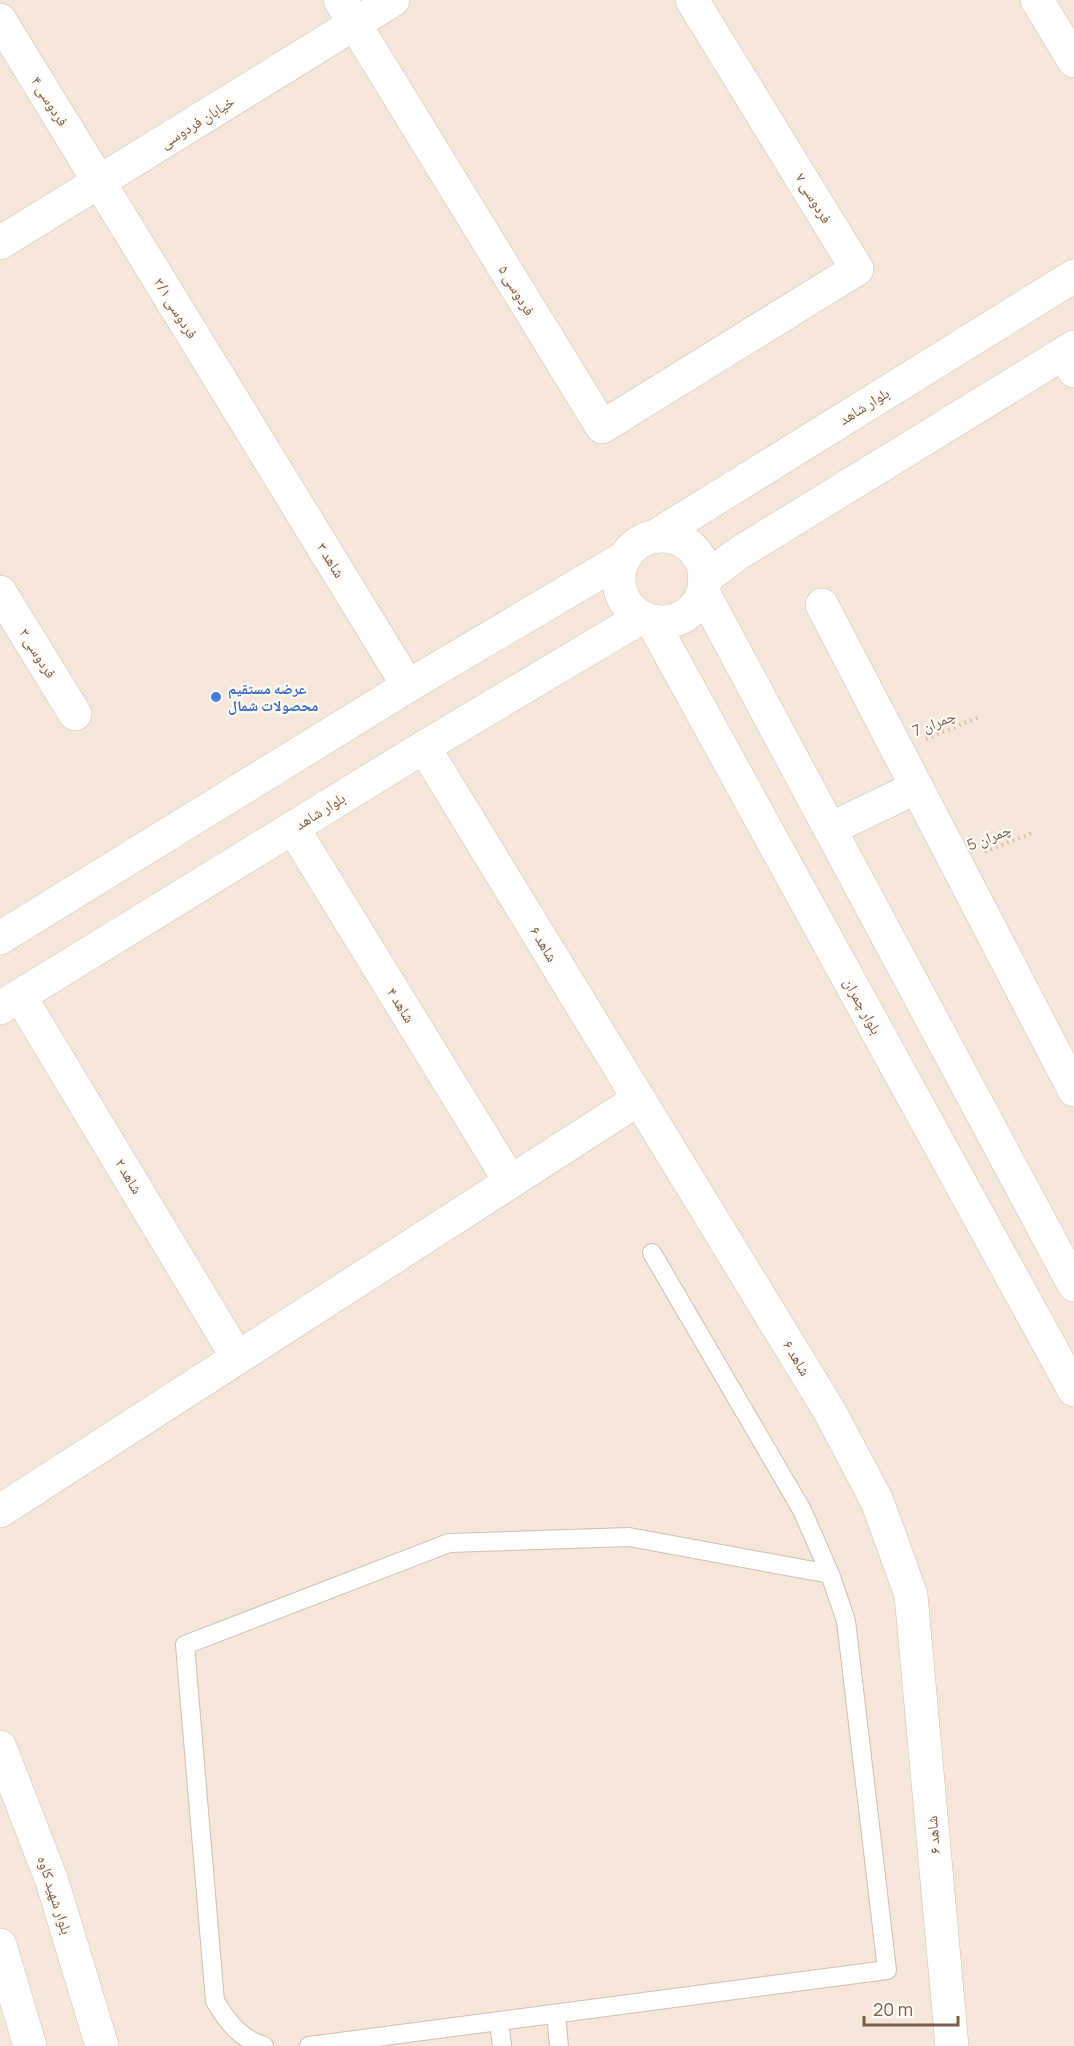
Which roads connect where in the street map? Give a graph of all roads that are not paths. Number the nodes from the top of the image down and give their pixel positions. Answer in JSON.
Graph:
{"nodes":[{"id":1,"x":393,"y":0,"type":"edge"},
{"id":2,"x":692,"y":0,"type":"edge"},
{"id":3,"x":1036,"y":0,"type":"edge"},
{"id":4,"x":347,"y":12,"type":"edge"},
{"id":5,"x":0,"y":20,"type":"edge"},
{"id":6,"x":1074,"y":61,"type":"edge"},
{"id":7,"x":99,"y":182,"type":"junction"},
{"id":8,"x":0,"y":243,"type":"edge"},
{"id":9,"x":1074,"y":276,"type":"edge"},
{"id":10,"x":730,"y":348,"type":"joint"},
{"id":11,"x":1071,"y":356,"type":"edge"},
{"id":12,"x":254,"y":434,"type":"joint"},
{"id":13,"x":654,"y":537,"type":"junction"},
{"id":14,"x":624,"y":558,"type":"junction"},
{"id":15,"x":704,"y":586,"type":"junction"},
{"id":16,"x":0,"y":592,"type":"edge"},
{"id":17,"x":822,"y":605,"type":"dead end"},
{"id":18,"x":647,"y":619,"type":"junction"},
{"id":19,"x":408,"y":686,"type":"junction"},
{"id":20,"x":75,"y":714,"type":"dead end"},
{"id":21,"x":424,"y":747,"type":"junction"},
{"id":22,"x":916,"y":787,"type":"junction"},
{"id":23,"x":293,"y":828,"type":"junction"},
{"id":24,"x":830,"y":829,"type":"junction"},
{"id":25,"x":0,"y":938,"type":"edge"},
{"id":26,"x":10,"y":1002,"type":"edge"},
{"id":27,"x":1074,"y":1090,"type":"edge"},
{"id":28,"x":639,"y":1099,"type":"junction"},
{"id":29,"x":510,"y":1181,"type":"junction"},
{"id":30,"x":652,"y":1253,"type":"dead end"},
{"id":31,"x":1074,"y":1285,"type":"edge"},
{"id":32,"x":237,"y":1357,"type":"junction"},
{"id":33,"x":1074,"y":1390,"type":"edge"},
{"id":34,"x":0,"y":1511,"type":"edge"},
{"id":35,"x":830,"y":1574,"type":"junction"},
{"id":36,"x":0,"y":1747,"type":"edge"},
{"id":37,"x":0,"y":1945,"type":"edge"},
{"id":38,"x":556,"y":2014,"type":"junction"},
{"id":39,"x":499,"y":2021,"type":"junction"},
{"id":40,"x":30,"y":2046,"type":"edge"},
{"id":41,"x":102,"y":2046,"type":"edge"},
{"id":42,"x":264,"y":2046,"type":"edge"},
{"id":43,"x":309,"y":2046,"type":"edge"},
{"id":44,"x":502,"y":2046,"type":"edge"},
{"id":45,"x":559,"y":2046,"type":"edge"},
{"id":46,"x":952,"y":2046,"type":"edge"}],
"edges":[{"from":1,"to":4,"type":"street","name":"خیابان فردوسی"},
{"from":2,"to":10,"type":"street","name":"فردوسی ۷"},
{"from":3,"to":6,"type":"street"},
{"from":4,"to":7,"type":"street","name":"خیابان فردوسی"},
{"from":4,"to":10,"type":"street","name":"فردوسی ۵"},
{"from":5,"to":7,"type":"street","name":"فردوسی ۴"},
{"from":7,"to":8,"type":"street","name":"خیابان فردوسی"},
{"from":7,"to":12,"type":"street","name":"فردوسی ۳/۱"},
{"from":9,"to":13,"type":"street","name":"بلوار شاهد"},
{"from":11,"to":15,"type":"street"},
{"from":12,"to":19,"type":"street","name":"شاهد ۳"},
{"from":13,"to":14,"type":"street"},
{"from":13,"to":15,"type":"street"},
{"from":14,"to":18,"type":"street"},
{"from":14,"to":19,"type":"street"},
{"from":15,"to":18,"type":"street"},
{"from":15,"to":24,"type":"street"},
{"from":16,"to":20,"type":"street","name":"فردوسی ۳"},
{"from":17,"to":22,"type":"street"},
{"from":18,"to":21,"type":"street","name":"بلوار شاهد"},
{"from":18,"to":33,"type":"street","name":"بلوار چمران"},
{"from":19,"to":25,"type":"street"},
{"from":21,"to":23,"type":"street","name":"بلوار شاهد"},
{"from":21,"to":28,"type":"street","name":"شاهد ۶"},
{"from":22,"to":24,"type":"street"},
{"from":22,"to":27,"type":"street"},
{"from":23,"to":26,"type":"street","name":"بلوار شاهد"},
{"from":23,"to":29,"type":"street","name":"شاهد ۴"},
{"from":24,"to":31,"type":"street"},
{"from":26,"to":32,"type":"street","name":"شاهد ۲"},
{"from":28,"to":29,"type":"street"},
{"from":28,"to":46,"type":"street","name":"شاهد ۶"},
{"from":29,"to":32,"type":"street"},
{"from":30,"to":35,"type":"lane"},
{"from":32,"to":34,"type":"street"},
{"from":35,"to":38,"type":"lane"},
{"from":35,"to":42,"type":"lane"},
{"from":36,"to":41,"type":"street","name":"بلوار شهید کاوه"},
{"from":37,"to":40,"type":"street"},
{"from":38,"to":39,"type":"lane"},
{"from":38,"to":45,"type":"lane"},
{"from":39,"to":43,"type":"lane"},
{"from":39,"to":44,"type":"lane"}]}
